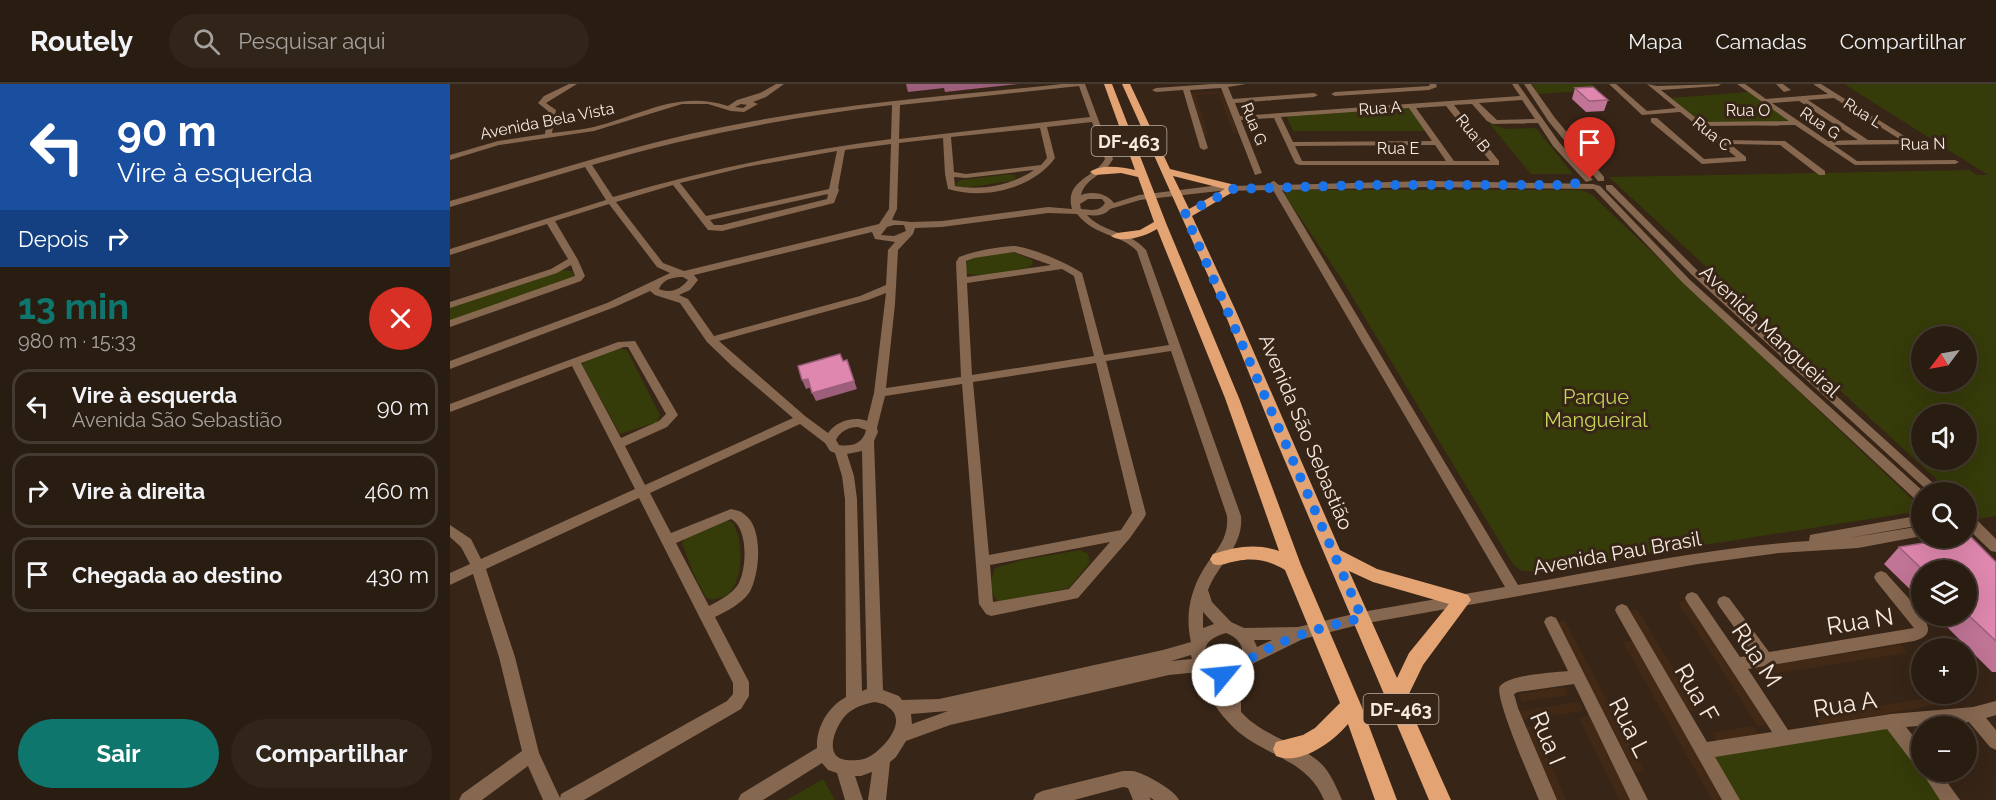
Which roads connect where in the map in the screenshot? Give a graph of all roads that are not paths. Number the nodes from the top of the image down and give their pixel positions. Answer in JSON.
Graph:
{"nodes":[{"id":1,"x":574,"y":84,"type":"edge"},
{"id":2,"x":782,"y":84,"type":"edge"},
{"id":3,"x":1108,"y":84,"type":"edge"},
{"id":4,"x":1126,"y":84,"type":"edge"},
{"id":5,"x":1243,"y":84,"type":"edge"},
{"id":6,"x":1329,"y":84,"type":"edge"},
{"id":7,"x":1515,"y":84,"type":"edge"},
{"id":8,"x":1527,"y":84,"type":"edge"},
{"id":9,"x":1612,"y":84,"type":"edge"},
{"id":10,"x":1718,"y":84,"type":"edge"},
{"id":11,"x":1740,"y":84,"type":"edge"},
{"id":12,"x":1779,"y":84,"type":"edge"},
{"id":13,"x":1816,"y":84,"type":"edge"},
{"id":14,"x":1224,"y":85,"type":"edge"},
{"id":15,"x":1431,"y":86,"type":"edge"},
{"id":16,"x":1652,"y":86,"type":"edge"},
{"id":17,"x":1186,"y":88,"type":"junction"},
{"id":18,"x":1156,"y":90,"type":"dead end"},
{"id":19,"x":1787,"y":90,"type":"dead end"},
{"id":20,"x":1335,"y":94,"type":"junction"},
{"id":21,"x":1314,"y":95,"type":"dead end"},
{"id":22,"x":1836,"y":96,"type":"junction"},
{"id":23,"x":1523,"y":98,"type":"junction"},
{"id":24,"x":1801,"y":99,"type":"junction"},
{"id":25,"x":1230,"y":101,"type":"junction"},
{"id":26,"x":1766,"y":101,"type":"junction"},
{"id":27,"x":1474,"y":102,"type":"junction"},
{"id":28,"x":750,"y":104,"type":"junction"},
{"id":29,"x":896,"y":104,"type":"junction"},
{"id":30,"x":1449,"y":104,"type":"junction"},
{"id":31,"x":1411,"y":106,"type":"junction"},
{"id":32,"x":733,"y":107,"type":"junction"},
{"id":33,"x":1345,"y":110,"type":"junction"},
{"id":34,"x":1681,"y":110,"type":"junction"},
{"id":35,"x":1276,"y":115,"type":"junction"},
{"id":36,"x":1237,"y":118,"type":"junction"},
{"id":37,"x":1096,"y":119,"type":"junction"},
{"id":38,"x":1654,"y":120,"type":"dead end"},
{"id":39,"x":1539,"y":121,"type":"junction"},
{"id":40,"x":753,"y":123,"type":"junction"},
{"id":41,"x":1796,"y":123,"type":"junction"},
{"id":42,"x":1700,"y":124,"type":"junction"},
{"id":43,"x":741,"y":126,"type":"junction"},
{"id":44,"x":1043,"y":126,"type":"junction"},
{"id":45,"x":947,"y":136,"type":"junction"},
{"id":46,"x":548,"y":137,"type":"junction"},
{"id":47,"x":895,"y":141,"type":"junction"},
{"id":48,"x":1723,"y":142,"type":"junction"},
{"id":49,"x":1868,"y":142,"type":"junction"},
{"id":50,"x":1437,"y":143,"type":"junction"},
{"id":51,"x":1826,"y":143,"type":"junction"},
{"id":52,"x":1290,"y":144,"type":"junction"},
{"id":53,"x":1556,"y":144,"type":"junction"},
{"id":54,"x":1571,"y":144,"type":"junction"},
{"id":55,"x":842,"y":148,"type":"junction"},
{"id":56,"x":1204,"y":148,"type":"dead end"},
{"id":57,"x":1941,"y":153,"type":"dead end"},
{"id":58,"x":453,"y":154,"type":"edge"},
{"id":59,"x":1452,"y":163,"type":"junction"},
{"id":60,"x":1496,"y":163,"type":"joint"},
{"id":61,"x":1855,"y":163,"type":"joint"},
{"id":62,"x":588,"y":165,"type":"junction"},
{"id":63,"x":1042,"y":166,"type":"junction"},
{"id":64,"x":1007,"y":171,"type":"junction"},
{"id":65,"x":1166,"y":171,"type":"junction"},
{"id":66,"x":1095,"y":172,"type":"junction"},
{"id":67,"x":1822,"y":172,"type":"dead end"},
{"id":68,"x":1258,"y":173,"type":"dead end"},
{"id":69,"x":1142,"y":175,"type":"junction"},
{"id":70,"x":950,"y":178,"type":"junction"},
{"id":71,"x":1084,"y":181,"type":"junction"},
{"id":72,"x":675,"y":182,"type":"junction"},
{"id":73,"x":1016,"y":184,"type":"junction"},
{"id":74,"x":1596,"y":184,"type":"junction"},
{"id":75,"x":1275,"y":187,"type":"junction"},
{"id":76,"x":1229,"y":188,"type":"junction"},
{"id":77,"x":1176,"y":194,"type":"junction"},
{"id":78,"x":1092,"y":196,"type":"junction"},
{"id":79,"x":1104,"y":197,"type":"junction"},
{"id":80,"x":1144,"y":198,"type":"junction"},
{"id":81,"x":612,"y":202,"type":"junction"},
{"id":82,"x":450,"y":204,"type":"edge"},
{"id":83,"x":1077,"y":207,"type":"junction"},
{"id":84,"x":1109,"y":207,"type":"junction"},
{"id":85,"x":893,"y":209,"type":"junction"},
{"id":86,"x":1097,"y":213,"type":"junction"},
{"id":87,"x":1185,"y":214,"type":"junction"},
{"id":88,"x":550,"y":221,"type":"junction"},
{"id":89,"x":1160,"y":223,"type":"junction"},
{"id":90,"x":1095,"y":227,"type":"junction"},
{"id":91,"x":907,"y":228,"type":"junction"},
{"id":92,"x":881,"y":229,"type":"junction"},
{"id":93,"x":1117,"y":236,"type":"junction"},
{"id":94,"x":450,"y":252,"type":"edge"},
{"id":95,"x":1041,"y":257,"type":"junction"},
{"id":96,"x":576,"y":265,"type":"junction"},
{"id":97,"x":660,"y":265,"type":"junction"},
{"id":98,"x":724,"y":266,"type":"junction"},
{"id":99,"x":1065,"y":266,"type":"junction"},
{"id":100,"x":1035,"y":270,"type":"junction"},
{"id":101,"x":682,"y":274,"type":"junction"},
{"id":102,"x":962,"y":280,"type":"junction"},
{"id":103,"x":692,"y":283,"type":"junction"},
{"id":104,"x":891,"y":287,"type":"junction"},
{"id":105,"x":660,"y":288,"type":"junction"},
{"id":106,"x":864,"y":298,"type":"junction"},
{"id":107,"x":890,"y":304,"type":"junction"},
{"id":108,"x":450,"y":305,"type":"edge"},
{"id":109,"x":450,"y":324,"type":"edge"},
{"id":110,"x":711,"y":340,"type":"junction"},
{"id":111,"x":1175,"y":347,"type":"junction"},
{"id":112,"x":1100,"y":359,"type":"junction"},
{"id":113,"x":575,"y":361,"type":"junction"},
{"id":114,"x":450,"y":365,"type":"edge"},
{"id":115,"x":967,"y":380,"type":"junction"},
{"id":116,"x":880,"y":393,"type":"junction"},
{"id":117,"x":450,"y":408,"type":"edge"},
{"id":118,"x":801,"y":420,"type":"junction"},
{"id":119,"x":869,"y":435,"type":"junction"},
{"id":120,"x":620,"y":443,"type":"junction"},
{"id":121,"x":835,"y":445,"type":"junction"},
{"id":122,"x":1926,"y":482,"type":"edge"},
{"id":123,"x":1911,"y":488,"type":"edge"},
{"id":124,"x":644,"y":491,"type":"junction"},
{"id":125,"x":1911,"y":522,"type":"edge"},
{"id":126,"x":450,"y":530,"type":"edge"},
{"id":127,"x":1977,"y":531,"type":"edge"},
{"id":128,"x":1911,"y":533,"type":"edge"},
{"id":129,"x":1125,"y":534,"type":"junction"},
{"id":130,"x":669,"y":540,"type":"junction"},
{"id":131,"x":1996,"y":547,"type":"edge"},
{"id":132,"x":1779,"y":548,"type":"junction"},
{"id":133,"x":1334,"y":555,"type":"junction"},
{"id":134,"x":1220,"y":559,"type":"junction"},
{"id":135,"x":984,"y":561,"type":"junction"},
{"id":136,"x":1292,"y":565,"type":"junction"},
{"id":137,"x":478,"y":567,"type":"junction"},
{"id":138,"x":1881,"y":577,"type":"dead end"},
{"id":139,"x":450,"y":579,"type":"edge"},
{"id":140,"x":1514,"y":590,"type":"junction"},
{"id":141,"x":1201,"y":592,"type":"junction"},
{"id":142,"x":1692,"y":598,"type":"dead end"},
{"id":143,"x":1462,"y":600,"type":"junction"},
{"id":144,"x":1724,"y":602,"type":"dead end"},
{"id":145,"x":1622,"y":610,"type":"dead end"},
{"id":146,"x":706,"y":615,"type":"junction"},
{"id":147,"x":1362,"y":618,"type":"junction"},
{"id":148,"x":1551,"y":622,"type":"dead end"},
{"id":149,"x":1226,"y":627,"type":"junction"},
{"id":150,"x":1309,"y":631,"type":"junction"},
{"id":151,"x":1244,"y":634,"type":"junction"},
{"id":152,"x":1198,"y":644,"type":"junction"},
{"id":153,"x":1250,"y":658,"type":"junction"},
{"id":154,"x":1766,"y":660,"type":"junction"},
{"id":155,"x":1738,"y":664,"type":"junction"},
{"id":156,"x":1204,"y":667,"type":"junction"},
{"id":157,"x":1238,"y":672,"type":"junction"},
{"id":158,"x":1577,"y":677,"type":"junction"},
{"id":159,"x":875,"y":695,"type":"junction"},
{"id":160,"x":1397,"y":698,"type":"junction"},
{"id":161,"x":854,"y":700,"type":"junction"},
{"id":162,"x":1351,"y":705,"type":"junction"},
{"id":163,"x":900,"y":707,"type":"junction"},
{"id":164,"x":1996,"y":708,"type":"edge"},
{"id":165,"x":1973,"y":714,"type":"junction"},
{"id":166,"x":1233,"y":716,"type":"junction"},
{"id":167,"x":1891,"y":721,"type":"junction"},
{"id":168,"x":902,"y":735,"type":"junction"},
{"id":169,"x":1784,"y":737,"type":"junction"},
{"id":170,"x":1996,"y":742,"type":"edge"},
{"id":171,"x":1911,"y":747,"type":"edge"},
{"id":172,"x":1283,"y":749,"type":"junction"},
{"id":173,"x":1702,"y":751,"type":"junction"},
{"id":174,"x":825,"y":752,"type":"junction"},
{"id":175,"x":531,"y":754,"type":"junction"},
{"id":176,"x":882,"y":759,"type":"junction"},
{"id":177,"x":844,"y":768,"type":"junction"},
{"id":178,"x":1132,"y":779,"type":"junction"},
{"id":179,"x":1937,"y":782,"type":"edge"},
{"id":180,"x":468,"y":800,"type":"edge"},
{"id":181,"x":552,"y":800,"type":"edge"},
{"id":182,"x":567,"y":800,"type":"edge"},
{"id":183,"x":747,"y":800,"type":"edge"},
{"id":184,"x":854,"y":800,"type":"edge"},
{"id":185,"x":877,"y":800,"type":"edge"},
{"id":186,"x":1042,"y":800,"type":"edge"},
{"id":187,"x":1142,"y":800,"type":"edge"},
{"id":188,"x":1170,"y":800,"type":"edge"},
{"id":189,"x":1333,"y":800,"type":"edge"},
{"id":190,"x":1386,"y":800,"type":"edge"},
{"id":191,"x":1440,"y":800,"type":"edge"},
{"id":192,"x":1548,"y":800,"type":"edge"},
{"id":193,"x":1639,"y":800,"type":"edge"},
{"id":194,"x":1731,"y":800,"type":"edge"},
{"id":195,"x":1951,"y":800,"type":"edge"}],
"edges":[{"from":1,"to":46,"type":"street"},
{"from":2,"to":28,"type":"street"},
{"from":3,"to":69,"type":"main road","number":"DF-463"},
{"from":4,"to":65,"type":"main road","name":"Avenida São Sebastião","number":"DF-463"},
{"from":5,"to":14,"type":"street"},
{"from":6,"to":20,"type":"street"},
{"from":7,"to":23,"type":"street","name":"Avenida Mangueiral"},
{"from":8,"to":54,"type":"street","name":"Avenida Mangueiral"},
{"from":9,"to":34,"type":"street"},
{"from":10,"to":16,"type":"street"},
{"from":11,"to":26,"type":"street","name":"Rua G"},
{"from":12,"to":19,"type":"street"},
{"from":13,"to":22,"type":"street","name":"Rua L"},
{"from":14,"to":17,"type":"street"},
{"from":14,"to":25,"type":"street","name":"Rua G"},
{"from":15,"to":20,"type":"street"},
{"from":16,"to":34,"type":"street","name":"Rua C"},
{"from":17,"to":18,"type":"street"},
{"from":17,"to":56,"type":"street"},
{"from":20,"to":33,"type":"street"},
{"from":21,"to":25,"type":"street"},
{"from":22,"to":24,"type":"street"},
{"from":22,"to":49,"type":"street","name":"Rua L"},
{"from":23,"to":27,"type":"street","name":"Rua A"},
{"from":23,"to":39,"type":"street","name":"Avenida Mangueiral"},
{"from":24,"to":26,"type":"street"},
{"from":24,"to":49,"type":"street"},
{"from":25,"to":36,"type":"street","name":"Rua G"},
{"from":26,"to":41,"type":"street","name":"Rua G"},
{"from":27,"to":30,"type":"street","name":"Rua A"},
{"from":27,"to":39,"type":"street"},
{"from":28,"to":32,"type":"street"},
{"from":28,"to":40,"type":"street"},
{"from":29,"to":37,"type":"street"},
{"from":29,"to":40,"type":"street"},
{"from":29,"to":47,"type":"street"},
{"from":30,"to":31,"type":"street","name":"Rua A"},
{"from":30,"to":60,"type":"street","name":"Rua B"},
{"from":31,"to":33,"type":"street","name":"Rua A"},
{"from":31,"to":50,"type":"street"},
{"from":32,"to":43,"type":"street"},
{"from":32,"to":46,"type":"street","name":"Avenida Bela Vista"},
{"from":33,"to":35,"type":"street","name":"Rua A"},
{"from":34,"to":42,"type":"street","name":"Rua C"},
{"from":35,"to":36,"type":"street","name":"Rua A"},
{"from":35,"to":52,"type":"street"},
{"from":36,"to":68,"type":"street","name":"Rua G"},
{"from":37,"to":44,"type":"street"},
{"from":37,"to":66,"type":"street"},
{"from":38,"to":48,"type":"street","name":"Rua C"},
{"from":39,"to":53,"type":"street","name":"Avenida Mangueiral"},
{"from":40,"to":43,"type":"street"},
{"from":41,"to":42,"type":"street","name":"Rua O"},
{"from":41,"to":51,"type":"street","name":"Rua G"},
{"from":42,"to":48,"type":"street","name":"Rua C"},
{"from":43,"to":62,"type":"street"},
{"from":44,"to":45,"type":"street"},
{"from":44,"to":63,"type":"street"},
{"from":45,"to":47,"type":"street"},
{"from":45,"to":70,"type":"street"},
{"from":46,"to":58,"type":"street","name":"Avenida Bela Vista"},
{"from":47,"to":55,"type":"street"},
{"from":47,"to":85,"type":"street"},
{"from":48,"to":67,"type":"street"},
{"from":49,"to":51,"type":"street"},
{"from":50,"to":52,"type":"street"},
{"from":50,"to":59,"type":"street"},
{"from":51,"to":61,"type":"street","name":"Rua G"},
{"from":52,"to":59,"type":"street","name":"Rua E"},
{"from":53,"to":54,"type":"street"},
{"from":53,"to":74,"type":"street","name":"Avenida Mangueiral"},
{"from":54,"to":74,"type":"street","name":"Avenida Mangueiral"},
{"from":55,"to":72,"type":"street"},
{"from":55,"to":72,"type":"street"},
{"from":57,"to":61,"type":"street","name":"Rua N"},
{"from":59,"to":60,"type":"street","name":"Rua E"},
{"from":62,"to":81,"type":"street"},
{"from":62,"to":82,"type":"street"},
{"from":63,"to":64,"type":"street"},
{"from":63,"to":73,"type":"street"},
{"from":64,"to":70,"type":"street"},
{"from":64,"to":73,"type":"street"},
{"from":65,"to":76,"type":"main road"},
{"from":65,"to":77,"type":"main road","name":"Avenida São Sebastião","number":"DF-463"},
{"from":66,"to":69,"type":"main road"},
{"from":66,"to":71,"type":"street"},
{"from":69,"to":80,"type":"main road","number":"DF-463"},
{"from":70,"to":73,"type":"street"},
{"from":71,"to":78,"type":"street"},
{"from":71,"to":83,"type":"street"},
{"from":72,"to":81,"type":"street"},
{"from":74,"to":75,"type":"street"},
{"from":74,"to":122,"type":"street","name":"Avenida Mangueiral"},
{"from":74,"to":123,"type":"street","name":"Avenida Mangueiral"},
{"from":75,"to":76,"type":"street"},
{"from":75,"to":140,"type":"street"},
{"from":76,"to":77,"type":"street"},
{"from":76,"to":87,"type":"main road"},
{"from":77,"to":80,"type":"street"},
{"from":77,"to":87,"type":"main road","name":"Avenida São Sebastião","number":"DF-463"},
{"from":78,"to":79,"type":"street"},
{"from":78,"to":83,"type":"street"},
{"from":79,"to":80,"type":"street"},
{"from":79,"to":84,"type":"street"},
{"from":80,"to":84,"type":"street"},
{"from":80,"to":89,"type":"main road","number":"DF-463"},
{"from":81,"to":88,"type":"street"},
{"from":81,"to":97,"type":"street"},
{"from":83,"to":86,"type":"street"},
{"from":83,"to":90,"type":"street"},
{"from":83,"to":91,"type":"street"},
{"from":84,"to":86,"type":"street"},
{"from":85,"to":91,"type":"street"},
{"from":85,"to":92,"type":"street"},
{"from":86,"to":90,"type":"street"},
{"from":87,"to":133,"type":"main road","name":"Avenida São Sebastião","number":"DF-463"},
{"from":88,"to":94,"type":"street"},
{"from":88,"to":96,"type":"street"},
{"from":89,"to":93,"type":"main road"},
{"from":89,"to":136,"type":"main road","number":"DF-463"},
{"from":90,"to":93,"type":"street"},
{"from":91,"to":92,"type":"street"},
{"from":91,"to":92,"type":"street"},
{"from":91,"to":104,"type":"street"},
{"from":92,"to":98,"type":"street"},
{"from":93,"to":111,"type":"street"},
{"from":95,"to":99,"type":"street"},
{"from":95,"to":100,"type":"street"},
{"from":95,"to":102,"type":"street"},
{"from":96,"to":108,"type":"street"},
{"from":96,"to":109,"type":"street"},
{"from":97,"to":101,"type":"street"},
{"from":97,"to":105,"type":"street"},
{"from":98,"to":101,"type":"street"},
{"from":98,"to":103,"type":"street"},
{"from":99,"to":100,"type":"street"},
{"from":99,"to":112,"type":"street"},
{"from":100,"to":102,"type":"street"},
{"from":101,"to":103,"type":"street"},
{"from":101,"to":105,"type":"street"},
{"from":102,"to":115,"type":"street"},
{"from":103,"to":105,"type":"street"},
{"from":104,"to":106,"type":"street"},
{"from":104,"to":107,"type":"street"},
{"from":105,"to":110,"type":"street"},
{"from":105,"to":114,"type":"street"},
{"from":106,"to":107,"type":"street"},
{"from":106,"to":110,"type":"street"},
{"from":107,"to":116,"type":"street"},
{"from":110,"to":118,"type":"street"},
{"from":111,"to":112,"type":"street"},
{"from":111,"to":134,"type":"street"},
{"from":112,"to":115,"type":"street"},
{"from":112,"to":129,"type":"street"},
{"from":113,"to":117,"type":"street"},
{"from":113,"to":120,"type":"street"},
{"from":113,"to":120,"type":"street"},
{"from":115,"to":116,"type":"street"},
{"from":115,"to":135,"type":"street"},
{"from":116,"to":119,"type":"street"},
{"from":118,"to":121,"type":"street"},
{"from":118,"to":124,"type":"street"},
{"from":119,"to":121,"type":"street"},
{"from":119,"to":121,"type":"street"},
{"from":119,"to":159,"type":"street"},
{"from":120,"to":124,"type":"street"},
{"from":121,"to":161,"type":"street"},
{"from":124,"to":130,"type":"street"},
{"from":124,"to":137,"type":"street"},
{"from":125,"to":132,"type":"street"},
{"from":126,"to":137,"type":"street"},
{"from":127,"to":131,"type":"street"},
{"from":128,"to":132,"type":"street"},
{"from":129,"to":135,"type":"street"},
{"from":129,"to":135,"type":"street"},
{"from":130,"to":146,"type":"street"},
{"from":130,"to":146,"type":"street"},
{"from":132,"to":140,"type":"street","name":"Avenida Pau Brasil"},
{"from":133,"to":143,"type":"main road"},
{"from":133,"to":147,"type":"main road","name":"Avenida São Sebastião","number":"DF-463"},
{"from":134,"to":136,"type":"main road"},
{"from":134,"to":141,"type":"street"},
{"from":136,"to":150,"type":"main road","number":"DF-463"},
{"from":137,"to":139,"type":"street"},
{"from":137,"to":175,"type":"street"},
{"from":138,"to":154,"type":"street","name":"Rua N"},
{"from":140,"to":143,"type":"street","name":"Avenida Pau Brasil"},
{"from":141,"to":149,"type":"street"},
{"from":141,"to":152,"type":"street"},
{"from":142,"to":155,"type":"street","name":"Rua M"},
{"from":143,"to":147,"type":"street","name":"Avenida Pau Brasil"},
{"from":143,"to":160,"type":"main road"},
{"from":144,"to":154,"type":"street"},
{"from":145,"to":173,"type":"street","name":"Rua F"},
{"from":146,"to":182,"type":"street"},
{"from":147,"to":150,"type":"street","name":"Avenida Pau Brasil"},
{"from":147,"to":160,"type":"main road","name":"Avenida São Sebastião","number":"DF-463"},
{"from":148,"to":158,"type":"street","name":"Rua L"},
{"from":149,"to":151,"type":"street"},
{"from":149,"to":152,"type":"street"},
{"from":150,"to":151,"type":"street"},
{"from":150,"to":153,"type":"street"},
{"from":150,"to":162,"type":"main road","number":"DF-463"},
{"from":151,"to":153,"type":"street"},
{"from":152,"to":156,"type":"street"},
{"from":152,"to":163,"type":"street"},
{"from":153,"to":157,"type":"street"},
{"from":154,"to":155,"type":"street","name":"Rua N"},
{"from":155,"to":169,"type":"street","name":"Rua M"},
{"from":156,"to":157,"type":"street"},
{"from":156,"to":166,"type":"street"},
{"from":156,"to":168,"type":"street"},
{"from":157,"to":166,"type":"street"},
{"from":158,"to":192,"type":"street","name":"Rua I"},
{"from":158,"to":193,"type":"street","name":"Rua L"},
{"from":159,"to":161,"type":"street"},
{"from":159,"to":163,"type":"street"},
{"from":160,"to":191,"type":"main road","name":"Avenida São Sebastião","number":"DF-463"},
{"from":161,"to":174,"type":"street"},
{"from":162,"to":172,"type":"main road"},
{"from":162,"to":190,"type":"main road","number":"DF-463"},
{"from":163,"to":168,"type":"street"},
{"from":164,"to":165,"type":"street","name":"Rua A"},
{"from":165,"to":167,"type":"street","name":"Rua A"},
{"from":165,"to":170,"type":"street"},
{"from":166,"to":172,"type":"street"},
{"from":167,"to":169,"type":"street","name":"Rua A"},
{"from":167,"to":171,"type":"street"},
{"from":168,"to":176,"type":"street"},
{"from":169,"to":173,"type":"street","name":"Rua A"},
{"from":172,"to":189,"type":"street"},
{"from":173,"to":194,"type":"street","name":"Rua F"},
{"from":174,"to":177,"type":"street"},
{"from":174,"to":183,"type":"street"},
{"from":175,"to":180,"type":"street"},
{"from":175,"to":181,"type":"street"},
{"from":176,"to":177,"type":"street"},
{"from":176,"to":185,"type":"street"},
{"from":177,"to":184,"type":"street"},
{"from":178,"to":186,"type":"street"},
{"from":178,"to":187,"type":"street"},
{"from":178,"to":188,"type":"street"},
{"from":179,"to":195,"type":"street"}]}
